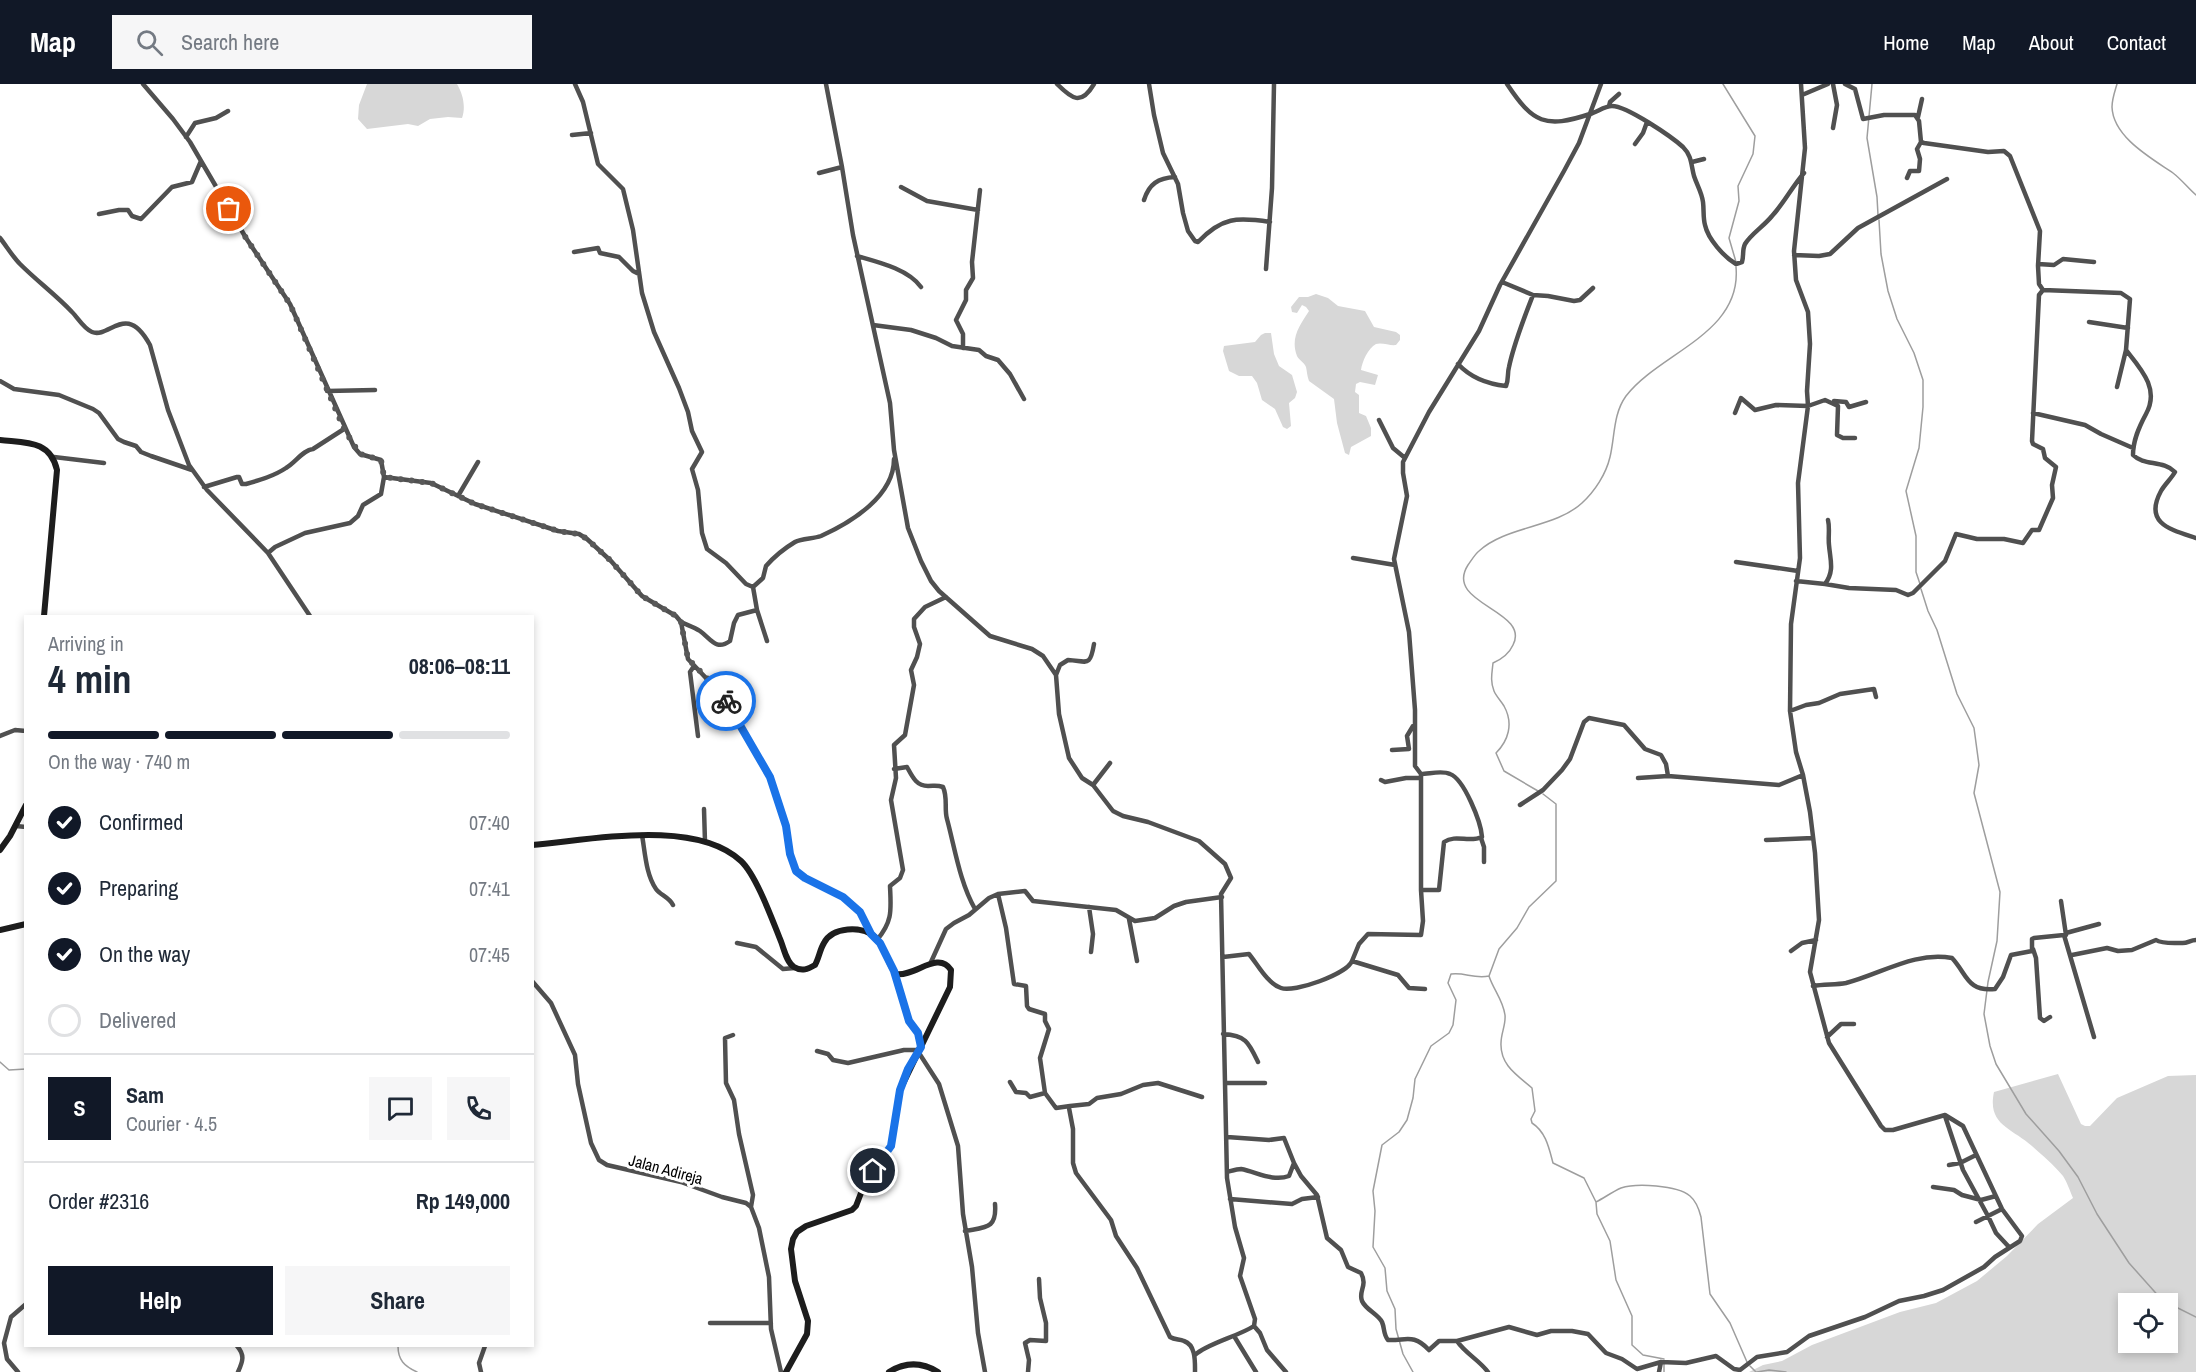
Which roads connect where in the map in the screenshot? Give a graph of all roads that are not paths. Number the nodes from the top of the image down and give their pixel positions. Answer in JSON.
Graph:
{"nodes":[{"id":1,"x":143,"y":84,"type":"edge"},
{"id":2,"x":575,"y":84,"type":"edge"},
{"id":3,"x":826,"y":84,"type":"edge"},
{"id":4,"x":1057,"y":84,"type":"edge"},
{"id":5,"x":1094,"y":84,"type":"edge"},
{"id":6,"x":1149,"y":84,"type":"edge"},
{"id":7,"x":1274,"y":84,"type":"edge"},
{"id":8,"x":1507,"y":84,"type":"edge"},
{"id":9,"x":1601,"y":84,"type":"edge"},
{"id":10,"x":1801,"y":84,"type":"edge"},
{"id":11,"x":1828,"y":84,"type":"edge"},
{"id":12,"x":1833,"y":84,"type":"edge"},
{"id":13,"x":1845,"y":84,"type":"edge"},
{"id":14,"x":1619,"y":94,"type":"dead end"},
{"id":15,"x":1803,"y":95,"type":"junction"},
{"id":16,"x":1922,"y":99,"type":"dead end"},
{"id":17,"x":1609,"y":106,"type":"junction"},
{"id":18,"x":228,"y":111,"type":"dead end"},
{"id":19,"x":1589,"y":115,"type":"junction"},
{"id":20,"x":1918,"y":117,"type":"junction"},
{"id":21,"x":1647,"y":122,"type":"junction"},
{"id":22,"x":1833,"y":128,"type":"dead end"},
{"id":23,"x":591,"y":133,"type":"junction"},
{"id":24,"x":572,"y":135,"type":"dead end"},
{"id":25,"x":186,"y":137,"type":"junction"},
{"id":26,"x":1921,"y":142,"type":"junction"},
{"id":27,"x":1635,"y":144,"type":"dead end"},
{"id":28,"x":1704,"y":159,"type":"dead end"},
{"id":29,"x":201,"y":161,"type":"junction"},
{"id":30,"x":1692,"y":162,"type":"junction"},
{"id":31,"x":842,"y":167,"type":"junction"},
{"id":32,"x":819,"y":173,"type":"dead end"},
{"id":33,"x":1804,"y":173,"type":"junction"},
{"id":34,"x":1175,"y":177,"type":"junction"},
{"id":35,"x":1907,"y":178,"type":"dead end"},
{"id":36,"x":1947,"y":179,"type":"dead end"},
{"id":37,"x":901,"y":187,"type":"dead end"},
{"id":38,"x":980,"y":190,"type":"dead end"},
{"id":39,"x":1144,"y":200,"type":"dead end"},
{"id":40,"x":978,"y":210,"type":"junction"},
{"id":41,"x":99,"y":214,"type":"dead end"},
{"id":42,"x":1269,"y":222,"type":"junction"},
{"id":43,"x":0,"y":238,"type":"edge"},
{"id":44,"x":574,"y":252,"type":"dead end"},
{"id":45,"x":1794,"y":255,"type":"junction"},
{"id":46,"x":857,"y":256,"type":"junction"},
{"id":47,"x":2094,"y":262,"type":"dead end"},
{"id":48,"x":2038,"y":264,"type":"junction"},
{"id":49,"x":1266,"y":269,"type":"dead end"},
{"id":50,"x":639,"y":274,"type":"junction"},
{"id":51,"x":1502,"y":282,"type":"junction"},
{"id":52,"x":921,"y":287,"type":"dead end"},
{"id":53,"x":1593,"y":288,"type":"dead end"},
{"id":54,"x":2043,"y":290,"type":"junction"},
{"id":55,"x":1533,"y":295,"type":"junction"},
{"id":56,"x":2089,"y":322,"type":"dead end"},
{"id":57,"x":873,"y":325,"type":"junction"},
{"id":58,"x":2128,"y":328,"type":"junction"},
{"id":59,"x":963,"y":348,"type":"junction"},
{"id":60,"x":2126,"y":350,"type":"junction"},
{"id":61,"x":1458,"y":364,"type":"junction"},
{"id":62,"x":0,"y":381,"type":"edge"},
{"id":63,"x":2117,"y":387,"type":"dead end"},
{"id":64,"x":375,"y":390,"type":"dead end"},
{"id":65,"x":327,"y":391,"type":"junction"},
{"id":66,"x":1024,"y":399,"type":"dead end"},
{"id":67,"x":1826,"y":400,"type":"junction"},
{"id":68,"x":1866,"y":402,"type":"dead end"},
{"id":69,"x":1808,"y":406,"type":"junction"},
{"id":70,"x":1735,"y":413,"type":"dead end"},
{"id":71,"x":2033,"y":413,"type":"junction"},
{"id":72,"x":1379,"y":420,"type":"dead end"},
{"id":73,"x":344,"y":429,"type":"junction"},
{"id":74,"x":1854,"y":438,"type":"dead end"},
{"id":75,"x":0,"y":440,"type":"edge"},
{"id":76,"x":2133,"y":448,"type":"junction"},
{"id":77,"x":894,"y":450,"type":"junction"},
{"id":78,"x":54,"y":457,"type":"junction"},
{"id":79,"x":1405,"y":458,"type":"junction"},
{"id":80,"x":478,"y":462,"type":"dead end"},
{"id":81,"x":104,"y":463,"type":"dead end"},
{"id":82,"x":192,"y":470,"type":"junction"},
{"id":83,"x":384,"y":477,"type":"junction"},
{"id":84,"x":204,"y":487,"type":"junction"},
{"id":85,"x":458,"y":496,"type":"junction"},
{"id":86,"x":1828,"y":520,"type":"dead end"},
{"id":87,"x":2196,"y":538,"type":"edge"},
{"id":88,"x":268,"y":553,"type":"junction"},
{"id":89,"x":1353,"y":558,"type":"dead end"},
{"id":90,"x":1736,"y":562,"type":"dead end"},
{"id":91,"x":1395,"y":565,"type":"junction"},
{"id":92,"x":1798,"y":571,"type":"junction"},
{"id":93,"x":1796,"y":581,"type":"junction"},
{"id":94,"x":1825,"y":584,"type":"junction"},
{"id":95,"x":753,"y":587,"type":"junction"},
{"id":96,"x":946,"y":597,"type":"junction"},
{"id":97,"x":756,"y":610,"type":"junction"},
{"id":98,"x":44,"y":615,"type":"edge"},
{"id":99,"x":309,"y":615,"type":"edge"},
{"id":100,"x":681,"y":622,"type":"junction"},
{"id":101,"x":767,"y":641,"type":"dead end"},
{"id":102,"x":1094,"y":644,"type":"dead end"},
{"id":103,"x":694,"y":666,"type":"junction"},
{"id":104,"x":1056,"y":675,"type":"junction"},
{"id":105,"x":1876,"y":697,"type":"dead end"},
{"id":106,"x":1790,"y":711,"type":"junction"},
{"id":107,"x":1415,"y":724,"type":"junction"},
{"id":108,"x":24,"y":731,"type":"edge"},
{"id":109,"x":0,"y":736,"type":"edge"},
{"id":110,"x":698,"y":736,"type":"dead end"},
{"id":111,"x":1392,"y":750,"type":"dead end"},
{"id":112,"x":1110,"y":763,"type":"dead end"},
{"id":113,"x":894,"y":769,"type":"junction"},
{"id":114,"x":1803,"y":775,"type":"junction"},
{"id":115,"x":1420,"y":776,"type":"junction"},
{"id":116,"x":1668,"y":776,"type":"junction"},
{"id":117,"x":1638,"y":778,"type":"dead end"},
{"id":118,"x":1381,"y":780,"type":"dead end"},
{"id":119,"x":1093,"y":785,"type":"junction"},
{"id":120,"x":1520,"y":805,"type":"dead end"},
{"id":121,"x":24,"y":809,"type":"edge"},
{"id":122,"x":704,"y":809,"type":"dead end"},
{"id":123,"x":16,"y":826,"type":"junction"},
{"id":124,"x":24,"y":827,"type":"edge"},
{"id":125,"x":642,"y":835,"type":"junction"},
{"id":126,"x":1481,"y":838,"type":"junction"},
{"id":127,"x":1813,"y":838,"type":"junction"},
{"id":128,"x":1766,"y":840,"type":"dead end"},
{"id":129,"x":705,"y":842,"type":"junction"},
{"id":130,"x":534,"y":845,"type":"edge"},
{"id":131,"x":0,"y":849,"type":"edge"},
{"id":132,"x":1484,"y":862,"type":"dead end"},
{"id":133,"x":1422,"y":890,"type":"junction"},
{"id":134,"x":998,"y":894,"type":"junction"},
{"id":135,"x":1222,"y":897,"type":"junction"},
{"id":136,"x":2061,"y":901,"type":"dead end"},
{"id":137,"x":673,"y":905,"type":"dead end"},
{"id":138,"x":1089,"y":907,"type":"junction"},
{"id":139,"x":975,"y":909,"type":"junction"},
{"id":140,"x":1129,"y":918,"type":"junction"},
{"id":141,"x":24,"y":924,"type":"edge"},
{"id":142,"x":2099,"y":924,"type":"dead end"},
{"id":143,"x":0,"y":930,"type":"edge"},
{"id":144,"x":871,"y":934,"type":"junction"},
{"id":145,"x":2066,"y":934,"type":"junction"},
{"id":146,"x":878,"y":940,"type":"junction"},
{"id":147,"x":1816,"y":940,"type":"junction"},
{"id":148,"x":2196,"y":940,"type":"edge"},
{"id":149,"x":737,"y":944,"type":"dead end"},
{"id":150,"x":2033,"y":949,"type":"junction"},
{"id":151,"x":1791,"y":951,"type":"dead end"},
{"id":152,"x":1091,"y":952,"type":"dead end"},
{"id":153,"x":2072,"y":955,"type":"junction"},
{"id":154,"x":1223,"y":957,"type":"junction"},
{"id":155,"x":1137,"y":961,"type":"dead end"},
{"id":156,"x":1352,"y":961,"type":"junction"},
{"id":157,"x":932,"y":962,"type":"junction"},
{"id":158,"x":795,"y":968,"type":"junction"},
{"id":159,"x":894,"y":971,"type":"junction"},
{"id":160,"x":534,"y":983,"type":"edge"},
{"id":161,"x":1813,"y":986,"type":"junction"},
{"id":162,"x":1425,"y":989,"type":"dead end"},
{"id":163,"x":2050,"y":1017,"type":"dead end"},
{"id":164,"x":1854,"y":1024,"type":"dead end"},
{"id":165,"x":1224,"y":1034,"type":"junction"},
{"id":166,"x":733,"y":1035,"type":"dead end"},
{"id":167,"x":1827,"y":1037,"type":"junction"},
{"id":168,"x":2094,"y":1037,"type":"dead end"},
{"id":169,"x":920,"y":1050,"type":"junction"},
{"id":170,"x":817,"y":1051,"type":"dead end"},
{"id":171,"x":1258,"y":1062,"type":"dead end"},
{"id":172,"x":1010,"y":1082,"type":"dead end"},
{"id":173,"x":1226,"y":1083,"type":"junction"},
{"id":174,"x":1265,"y":1083,"type":"dead end"},
{"id":175,"x":1045,"y":1093,"type":"junction"},
{"id":176,"x":1202,"y":1097,"type":"dead end"},
{"id":177,"x":1070,"y":1106,"type":"junction"},
{"id":178,"x":1945,"y":1115,"type":"junction"},
{"id":179,"x":1227,"y":1137,"type":"junction"},
{"id":180,"x":1976,"y":1155,"type":"junction"},
{"id":181,"x":1294,"y":1163,"type":"junction"},
{"id":182,"x":1960,"y":1163,"type":"junction"},
{"id":183,"x":1949,"y":1165,"type":"dead end"},
{"id":184,"x":1227,"y":1172,"type":"junction"},
{"id":185,"x":1933,"y":1187,"type":"dead end"},
{"id":186,"x":1996,"y":1196,"type":"junction"},
{"id":187,"x":1318,"y":1197,"type":"junction"},
{"id":188,"x":1979,"y":1198,"type":"junction"},
{"id":189,"x":1230,"y":1199,"type":"junction"},
{"id":190,"x":995,"y":1204,"type":"dead end"},
{"id":191,"x":751,"y":1207,"type":"junction"},
{"id":192,"x":2002,"y":1209,"type":"junction"},
{"id":193,"x":1989,"y":1216,"type":"junction"},
{"id":194,"x":1976,"y":1222,"type":"dead end"},
{"id":195,"x":966,"y":1231,"type":"junction"},
{"id":196,"x":2009,"y":1247,"type":"junction"},
{"id":197,"x":1039,"y":1279,"type":"dead end"},
{"id":198,"x":24,"y":1306,"type":"edge"},
{"id":199,"x":710,"y":1323,"type":"dead end"},
{"id":200,"x":771,"y":1323,"type":"junction"},
{"id":201,"x":1254,"y":1326,"type":"junction"},
{"id":202,"x":1234,"y":1336,"type":"junction"},
{"id":203,"x":1458,"y":1341,"type":"junction"},
{"id":204,"x":238,"y":1347,"type":"edge"},
{"id":205,"x":485,"y":1347,"type":"edge"},
{"id":206,"x":1195,"y":1355,"type":"junction"},
{"id":207,"x":1661,"y":1362,"type":"junction"},
{"id":208,"x":911,"y":1364,"type":"junction"},
{"id":209,"x":18,"y":1372,"type":"edge"},
{"id":210,"x":238,"y":1372,"type":"edge"},
{"id":211,"x":481,"y":1372,"type":"edge"},
{"id":212,"x":781,"y":1372,"type":"edge"},
{"id":213,"x":786,"y":1372,"type":"edge"},
{"id":214,"x":889,"y":1372,"type":"edge"},
{"id":215,"x":915,"y":1372,"type":"edge"},
{"id":216,"x":938,"y":1372,"type":"edge"},
{"id":217,"x":985,"y":1372,"type":"edge"},
{"id":218,"x":1028,"y":1372,"type":"edge"},
{"id":219,"x":1195,"y":1372,"type":"edge"},
{"id":220,"x":1256,"y":1372,"type":"edge"},
{"id":221,"x":1286,"y":1372,"type":"edge"},
{"id":222,"x":1488,"y":1372,"type":"edge"},
{"id":223,"x":1659,"y":1372,"type":"edge"}],
"edges":[{"from":1,"to":25,"type":"street"},
{"from":2,"to":23,"type":"street"},
{"from":3,"to":31,"type":"street"},
{"from":4,"to":5,"type":"street"},
{"from":6,"to":34,"type":"street"},
{"from":7,"to":42,"type":"street"},
{"from":8,"to":19,"type":"street"},
{"from":9,"to":19,"type":"street"},
{"from":10,"to":15,"type":"street"},
{"from":11,"to":15,"type":"street"},
{"from":12,"to":22,"type":"street"},
{"from":13,"to":20,"type":"street"},
{"from":14,"to":17,"type":"street"},
{"from":15,"to":33,"type":"street"},
{"from":16,"to":20,"type":"street"},
{"from":17,"to":19,"type":"street"},
{"from":17,"to":21,"type":"street"},
{"from":18,"to":25,"type":"street"},
{"from":19,"to":51,"type":"street"},
{"from":20,"to":26,"type":"street"},
{"from":21,"to":27,"type":"street"},
{"from":21,"to":30,"type":"street"},
{"from":23,"to":24,"type":"street"},
{"from":23,"to":50,"type":"street"},
{"from":25,"to":29,"type":"street"},
{"from":26,"to":35,"type":"street"},
{"from":26,"to":48,"type":"street"},
{"from":28,"to":30,"type":"street"},
{"from":29,"to":41,"type":"street"},
{"from":29,"to":65,"type":"street"},
{"from":30,"to":33,"type":"street"},
{"from":31,"to":32,"type":"street"},
{"from":31,"to":46,"type":"street"},
{"from":33,"to":45,"type":"street"},
{"from":34,"to":39,"type":"street"},
{"from":34,"to":42,"type":"street"},
{"from":36,"to":45,"type":"street"},
{"from":37,"to":40,"type":"street"},
{"from":38,"to":40,"type":"street"},
{"from":40,"to":59,"type":"street"},
{"from":42,"to":49,"type":"street"},
{"from":43,"to":82,"type":"street"},
{"from":44,"to":50,"type":"street"},
{"from":45,"to":69,"type":"street"},
{"from":46,"to":52,"type":"street"},
{"from":46,"to":57,"type":"street"},
{"from":47,"to":48,"type":"street"},
{"from":48,"to":54,"type":"street"},
{"from":50,"to":95,"type":"street"},
{"from":51,"to":55,"type":"street"},
{"from":51,"to":61,"type":"street"},
{"from":53,"to":55,"type":"street"},
{"from":54,"to":58,"type":"street"},
{"from":54,"to":71,"type":"street"},
{"from":55,"to":61,"type":"street"},
{"from":56,"to":58,"type":"street"},
{"from":57,"to":59,"type":"street"},
{"from":57,"to":77,"type":"street"},
{"from":58,"to":60,"type":"street"},
{"from":59,"to":66,"type":"street"},
{"from":60,"to":63,"type":"street"},
{"from":60,"to":76,"type":"street"},
{"from":61,"to":79,"type":"street"},
{"from":62,"to":82,"type":"street"},
{"from":64,"to":65,"type":"street"},
{"from":65,"to":73,"type":"street"},
{"from":67,"to":68,"type":"street"},
{"from":67,"to":69,"type":"street"},
{"from":67,"to":74,"type":"street"},
{"from":69,"to":70,"type":"street"},
{"from":69,"to":92,"type":"street"},
{"from":71,"to":76,"type":"street"},
{"from":71,"to":94,"type":"street"},
{"from":72,"to":79,"type":"street"},
{"from":73,"to":83,"type":"street"},
{"from":73,"to":84,"type":"street"},
{"from":75,"to":78,"type":"street"},
{"from":76,"to":87,"type":"street"},
{"from":77,"to":95,"type":"street"},
{"from":77,"to":96,"type":"street"},
{"from":78,"to":81,"type":"street"},
{"from":78,"to":98,"type":"street"},
{"from":79,"to":91,"type":"street"},
{"from":80,"to":85,"type":"street"},
{"from":82,"to":84,"type":"street"},
{"from":83,"to":85,"type":"street"},
{"from":83,"to":88,"type":"street"},
{"from":84,"to":88,"type":"street"},
{"from":85,"to":100,"type":"street"},
{"from":86,"to":94,"type":"street"},
{"from":88,"to":99,"type":"street"},
{"from":89,"to":91,"type":"street"},
{"from":90,"to":92,"type":"street"},
{"from":91,"to":107,"type":"street"},
{"from":92,"to":93,"type":"street"},
{"from":93,"to":94,"type":"street"},
{"from":93,"to":106,"type":"street"},
{"from":95,"to":97,"type":"street"},
{"from":96,"to":104,"type":"street"},
{"from":96,"to":113,"type":"street"},
{"from":97,"to":100,"type":"street"},
{"from":97,"to":101,"type":"street"},
{"from":100,"to":103,"type":"street"},
{"from":102,"to":104,"type":"street"},
{"from":103,"to":110,"type":"street"},
{"from":103,"to":144,"type":"street"},
{"from":104,"to":119,"type":"street"},
{"from":105,"to":106,"type":"street"},
{"from":106,"to":114,"type":"street"},
{"from":107,"to":111,"type":"street"},
{"from":107,"to":115,"type":"street"},
{"from":108,"to":109,"type":"street"},
{"from":112,"to":119,"type":"street"},
{"from":113,"to":139,"type":"street"},
{"from":113,"to":146,"type":"street"},
{"from":114,"to":116,"type":"street"},
{"from":114,"to":127,"type":"street"},
{"from":115,"to":118,"type":"street"},
{"from":115,"to":126,"type":"street"},
{"from":115,"to":133,"type":"street"},
{"from":116,"to":117,"type":"street"},
{"from":116,"to":120,"type":"street"},
{"from":119,"to":135,"type":"street"},
{"from":121,"to":123,"type":"street"},
{"from":122,"to":129,"type":"street"},
{"from":123,"to":124,"type":"street"},
{"from":123,"to":131,"type":"street"},
{"from":125,"to":129,"type":"street"},
{"from":125,"to":130,"type":"street"},
{"from":125,"to":137,"type":"street"},
{"from":126,"to":132,"type":"street"},
{"from":126,"to":133,"type":"street"},
{"from":127,"to":128,"type":"street"},
{"from":127,"to":147,"type":"street"},
{"from":129,"to":158,"type":"street"},
{"from":133,"to":156,"type":"street"},
{"from":134,"to":138,"type":"street"},
{"from":134,"to":139,"type":"street"},
{"from":134,"to":175,"type":"street"},
{"from":135,"to":140,"type":"street"},
{"from":135,"to":154,"type":"street"},
{"from":136,"to":145,"type":"street"},
{"from":138,"to":140,"type":"street"},
{"from":138,"to":152,"type":"street"},
{"from":139,"to":157,"type":"street"},
{"from":140,"to":155,"type":"street"},
{"from":141,"to":143,"type":"street"},
{"from":142,"to":145,"type":"street"},
{"from":144,"to":146,"type":"street"},
{"from":144,"to":158,"type":"street"},
{"from":145,"to":150,"type":"street"},
{"from":145,"to":153,"type":"street"},
{"from":146,"to":159,"type":"street"},
{"from":147,"to":151,"type":"street"},
{"from":147,"to":161,"type":"street"},
{"from":148,"to":153,"type":"street"},
{"from":149,"to":158,"type":"street"},
{"from":150,"to":161,"type":"street"},
{"from":150,"to":163,"type":"street"},
{"from":153,"to":168,"type":"street"},
{"from":154,"to":156,"type":"street"},
{"from":154,"to":165,"type":"street"},
{"from":156,"to":162,"type":"street"},
{"from":157,"to":159,"type":"street"},
{"from":157,"to":169,"type":"street"},
{"from":159,"to":169,"type":"street"},
{"from":160,"to":191,"type":"street","name":"Jalan Adireja"},
{"from":161,"to":167,"type":"street"},
{"from":164,"to":167,"type":"street"},
{"from":165,"to":171,"type":"street"},
{"from":165,"to":173,"type":"street"},
{"from":166,"to":191,"type":"street"},
{"from":167,"to":178,"type":"street"},
{"from":169,"to":170,"type":"street"},
{"from":169,"to":195,"type":"street"},
{"from":169,"to":213,"type":"street"},
{"from":172,"to":175,"type":"street"},
{"from":173,"to":174,"type":"street"},
{"from":173,"to":179,"type":"street"},
{"from":175,"to":177,"type":"street"},
{"from":176,"to":177,"type":"street"},
{"from":177,"to":206,"type":"street"},
{"from":178,"to":180,"type":"street"},
{"from":178,"to":182,"type":"street"},
{"from":179,"to":181,"type":"street"},
{"from":179,"to":184,"type":"street"},
{"from":180,"to":182,"type":"street"},
{"from":180,"to":186,"type":"street"},
{"from":181,"to":184,"type":"street"},
{"from":181,"to":187,"type":"street"},
{"from":182,"to":183,"type":"street"},
{"from":182,"to":188,"type":"street"},
{"from":184,"to":189,"type":"street"},
{"from":185,"to":188,"type":"street"},
{"from":186,"to":188,"type":"street"},
{"from":186,"to":192,"type":"street"},
{"from":187,"to":189,"type":"street"},
{"from":187,"to":203,"type":"street"},
{"from":188,"to":193,"type":"street"},
{"from":189,"to":201,"type":"street"},
{"from":190,"to":195,"type":"street"},
{"from":191,"to":200,"type":"street"},
{"from":192,"to":193,"type":"street"},
{"from":192,"to":196,"type":"street"},
{"from":193,"to":194,"type":"street"},
{"from":193,"to":196,"type":"street"},
{"from":195,"to":217,"type":"street"},
{"from":196,"to":207,"type":"street"},
{"from":197,"to":218,"type":"street"},
{"from":198,"to":209,"type":"street"},
{"from":199,"to":200,"type":"street"},
{"from":200,"to":212,"type":"street"},
{"from":201,"to":202,"type":"street"},
{"from":201,"to":221,"type":"street"},
{"from":202,"to":206,"type":"street"},
{"from":202,"to":220,"type":"street"},
{"from":203,"to":207,"type":"street"},
{"from":203,"to":222,"type":"street"},
{"from":204,"to":210,"type":"street"},
{"from":205,"to":211,"type":"street"},
{"from":206,"to":219,"type":"street"},
{"from":207,"to":223,"type":"street"},
{"from":208,"to":214,"type":"street"},
{"from":208,"to":215,"type":"street"},
{"from":208,"to":216,"type":"street"}]}
